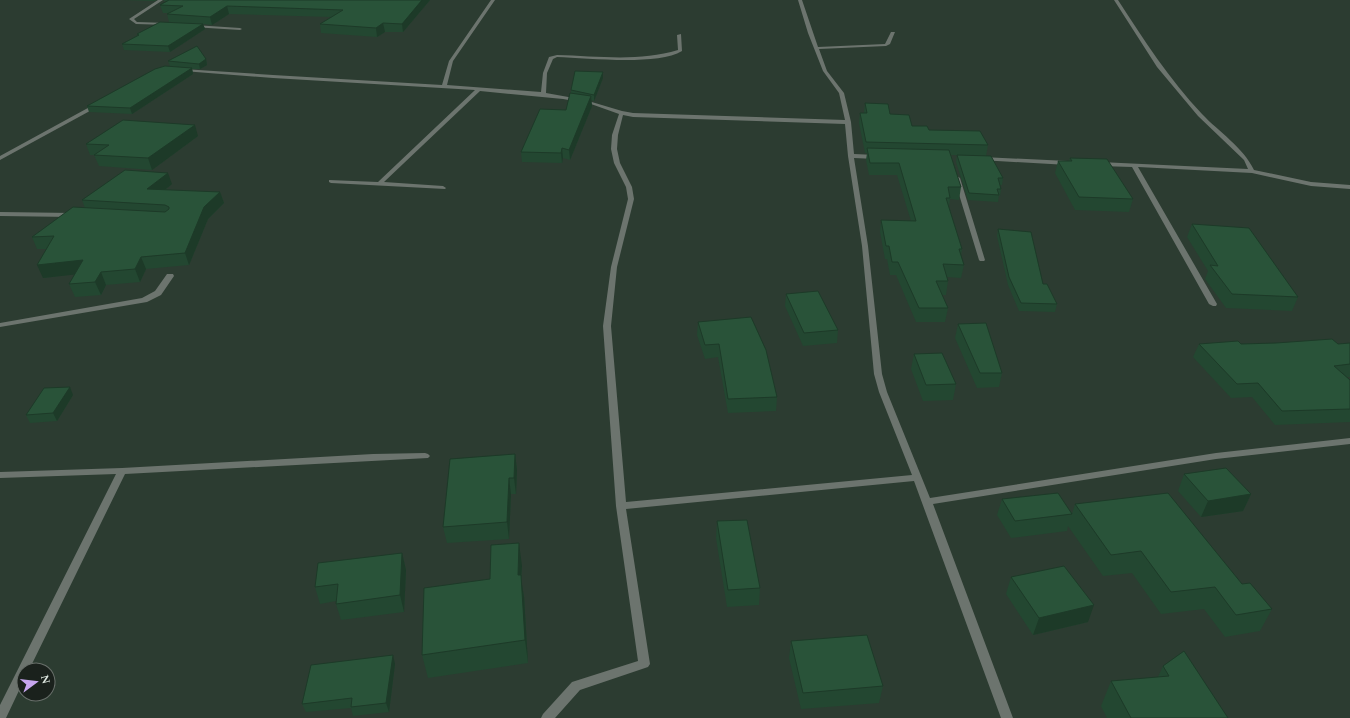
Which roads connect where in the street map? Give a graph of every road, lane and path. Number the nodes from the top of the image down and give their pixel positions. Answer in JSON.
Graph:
{"nodes":[{"id":1,"x":161,"y":0,"type":"edge"},
{"id":2,"x":493,"y":0,"type":"edge"},
{"id":3,"x":800,"y":0,"type":"edge"},
{"id":4,"x":1116,"y":0,"type":"edge"},
{"id":5,"x":171,"y":25,"type":"edge"},
{"id":6,"x":185,"y":25,"type":"edge"},
{"id":7,"x":240,"y":29,"type":"dead end"},
{"id":8,"x":893,"y":33,"type":"dead end"},
{"id":9,"x":679,"y":35,"type":"dead end"},
{"id":10,"x":816,"y":48,"type":"junction"},
{"id":11,"x":175,"y":70,"type":"edge"},
{"id":12,"x":444,"y":86,"type":"junction"},
{"id":13,"x":478,"y":90,"type":"junction"},
{"id":14,"x":544,"y":94,"type":"junction"},
{"id":15,"x":99,"y":103,"type":"edge"},
{"id":16,"x":621,"y":114,"type":"junction"},
{"id":17,"x":848,"y":122,"type":"junction"},
{"id":18,"x":851,"y":156,"type":"junction"},
{"id":19,"x":882,"y":157,"type":"edge"},
{"id":20,"x":0,"y":158,"type":"edge"},
{"id":21,"x":974,"y":159,"type":"edge"},
{"id":22,"x":1073,"y":163,"type":"edge"},
{"id":23,"x":1096,"y":164,"type":"edge"},
{"id":24,"x":1134,"y":166,"type":"junction"},
{"id":25,"x":1252,"y":171,"type":"junction"},
{"id":26,"x":955,"y":172,"type":"edge"},
{"id":27,"x":331,"y":181,"type":"dead end"},
{"id":28,"x":380,"y":183,"type":"junction"},
{"id":29,"x":1350,"y":187,"type":"edge"},
{"id":30,"x":443,"y":188,"type":"dead end"},
{"id":31,"x":0,"y":214,"type":"edge"},
{"id":32,"x":77,"y":215,"type":"edge"},
{"id":33,"x":982,"y":260,"type":"dead end"},
{"id":34,"x":170,"y":276,"type":"dead end"},
{"id":35,"x":1213,"y":304,"type":"dead end"},
{"id":36,"x":0,"y":325,"type":"edge"},
{"id":37,"x":1350,"y":441,"type":"edge"},
{"id":38,"x":425,"y":456,"type":"dead end"},
{"id":39,"x":122,"y":471,"type":"junction"},
{"id":40,"x":0,"y":475,"type":"edge"},
{"id":41,"x":917,"y":478,"type":"junction"},
{"id":42,"x":927,"y":502,"type":"junction"},
{"id":43,"x":621,"y":506,"type":"junction"},
{"id":44,"x":0,"y":717,"type":"edge"},
{"id":45,"x":547,"y":718,"type":"edge"},
{"id":46,"x":1007,"y":718,"type":"edge"}],
"edges":[{"from":1,"to":5,"type":"street"},
{"from":2,"to":12,"type":"street"},
{"from":3,"to":10,"type":"street"},
{"from":4,"to":25,"type":"street"},
{"from":6,"to":7,"type":"street"},
{"from":8,"to":10,"type":"street"},
{"from":9,"to":14,"type":"street"},
{"from":10,"to":17,"type":"street"},
{"from":11,"to":12,"type":"street"},
{"from":12,"to":13,"type":"street"},
{"from":13,"to":14,"type":"street"},
{"from":13,"to":28,"type":"street"},
{"from":14,"to":16,"type":"street"},
{"from":15,"to":20,"type":"street"},
{"from":16,"to":17,"type":"street"},
{"from":16,"to":43,"type":"street"},
{"from":17,"to":18,"type":"street"},
{"from":18,"to":19,"type":"street"},
{"from":18,"to":41,"type":"street"},
{"from":21,"to":22,"type":"street"},
{"from":23,"to":24,"type":"street"},
{"from":24,"to":25,"type":"street"},
{"from":24,"to":35,"type":"street"},
{"from":25,"to":29,"type":"street"},
{"from":26,"to":33,"type":"street"},
{"from":27,"to":28,"type":"street"},
{"from":28,"to":30,"type":"street"},
{"from":31,"to":32,"type":"street"},
{"from":34,"to":36,"type":"street"},
{"from":37,"to":42,"type":"street"},
{"from":38,"to":39,"type":"street"},
{"from":39,"to":40,"type":"street"},
{"from":39,"to":44,"type":"street"},
{"from":41,"to":42,"type":"street"},
{"from":41,"to":43,"type":"street"},
{"from":42,"to":46,"type":"street"},
{"from":43,"to":45,"type":"street"}]}
